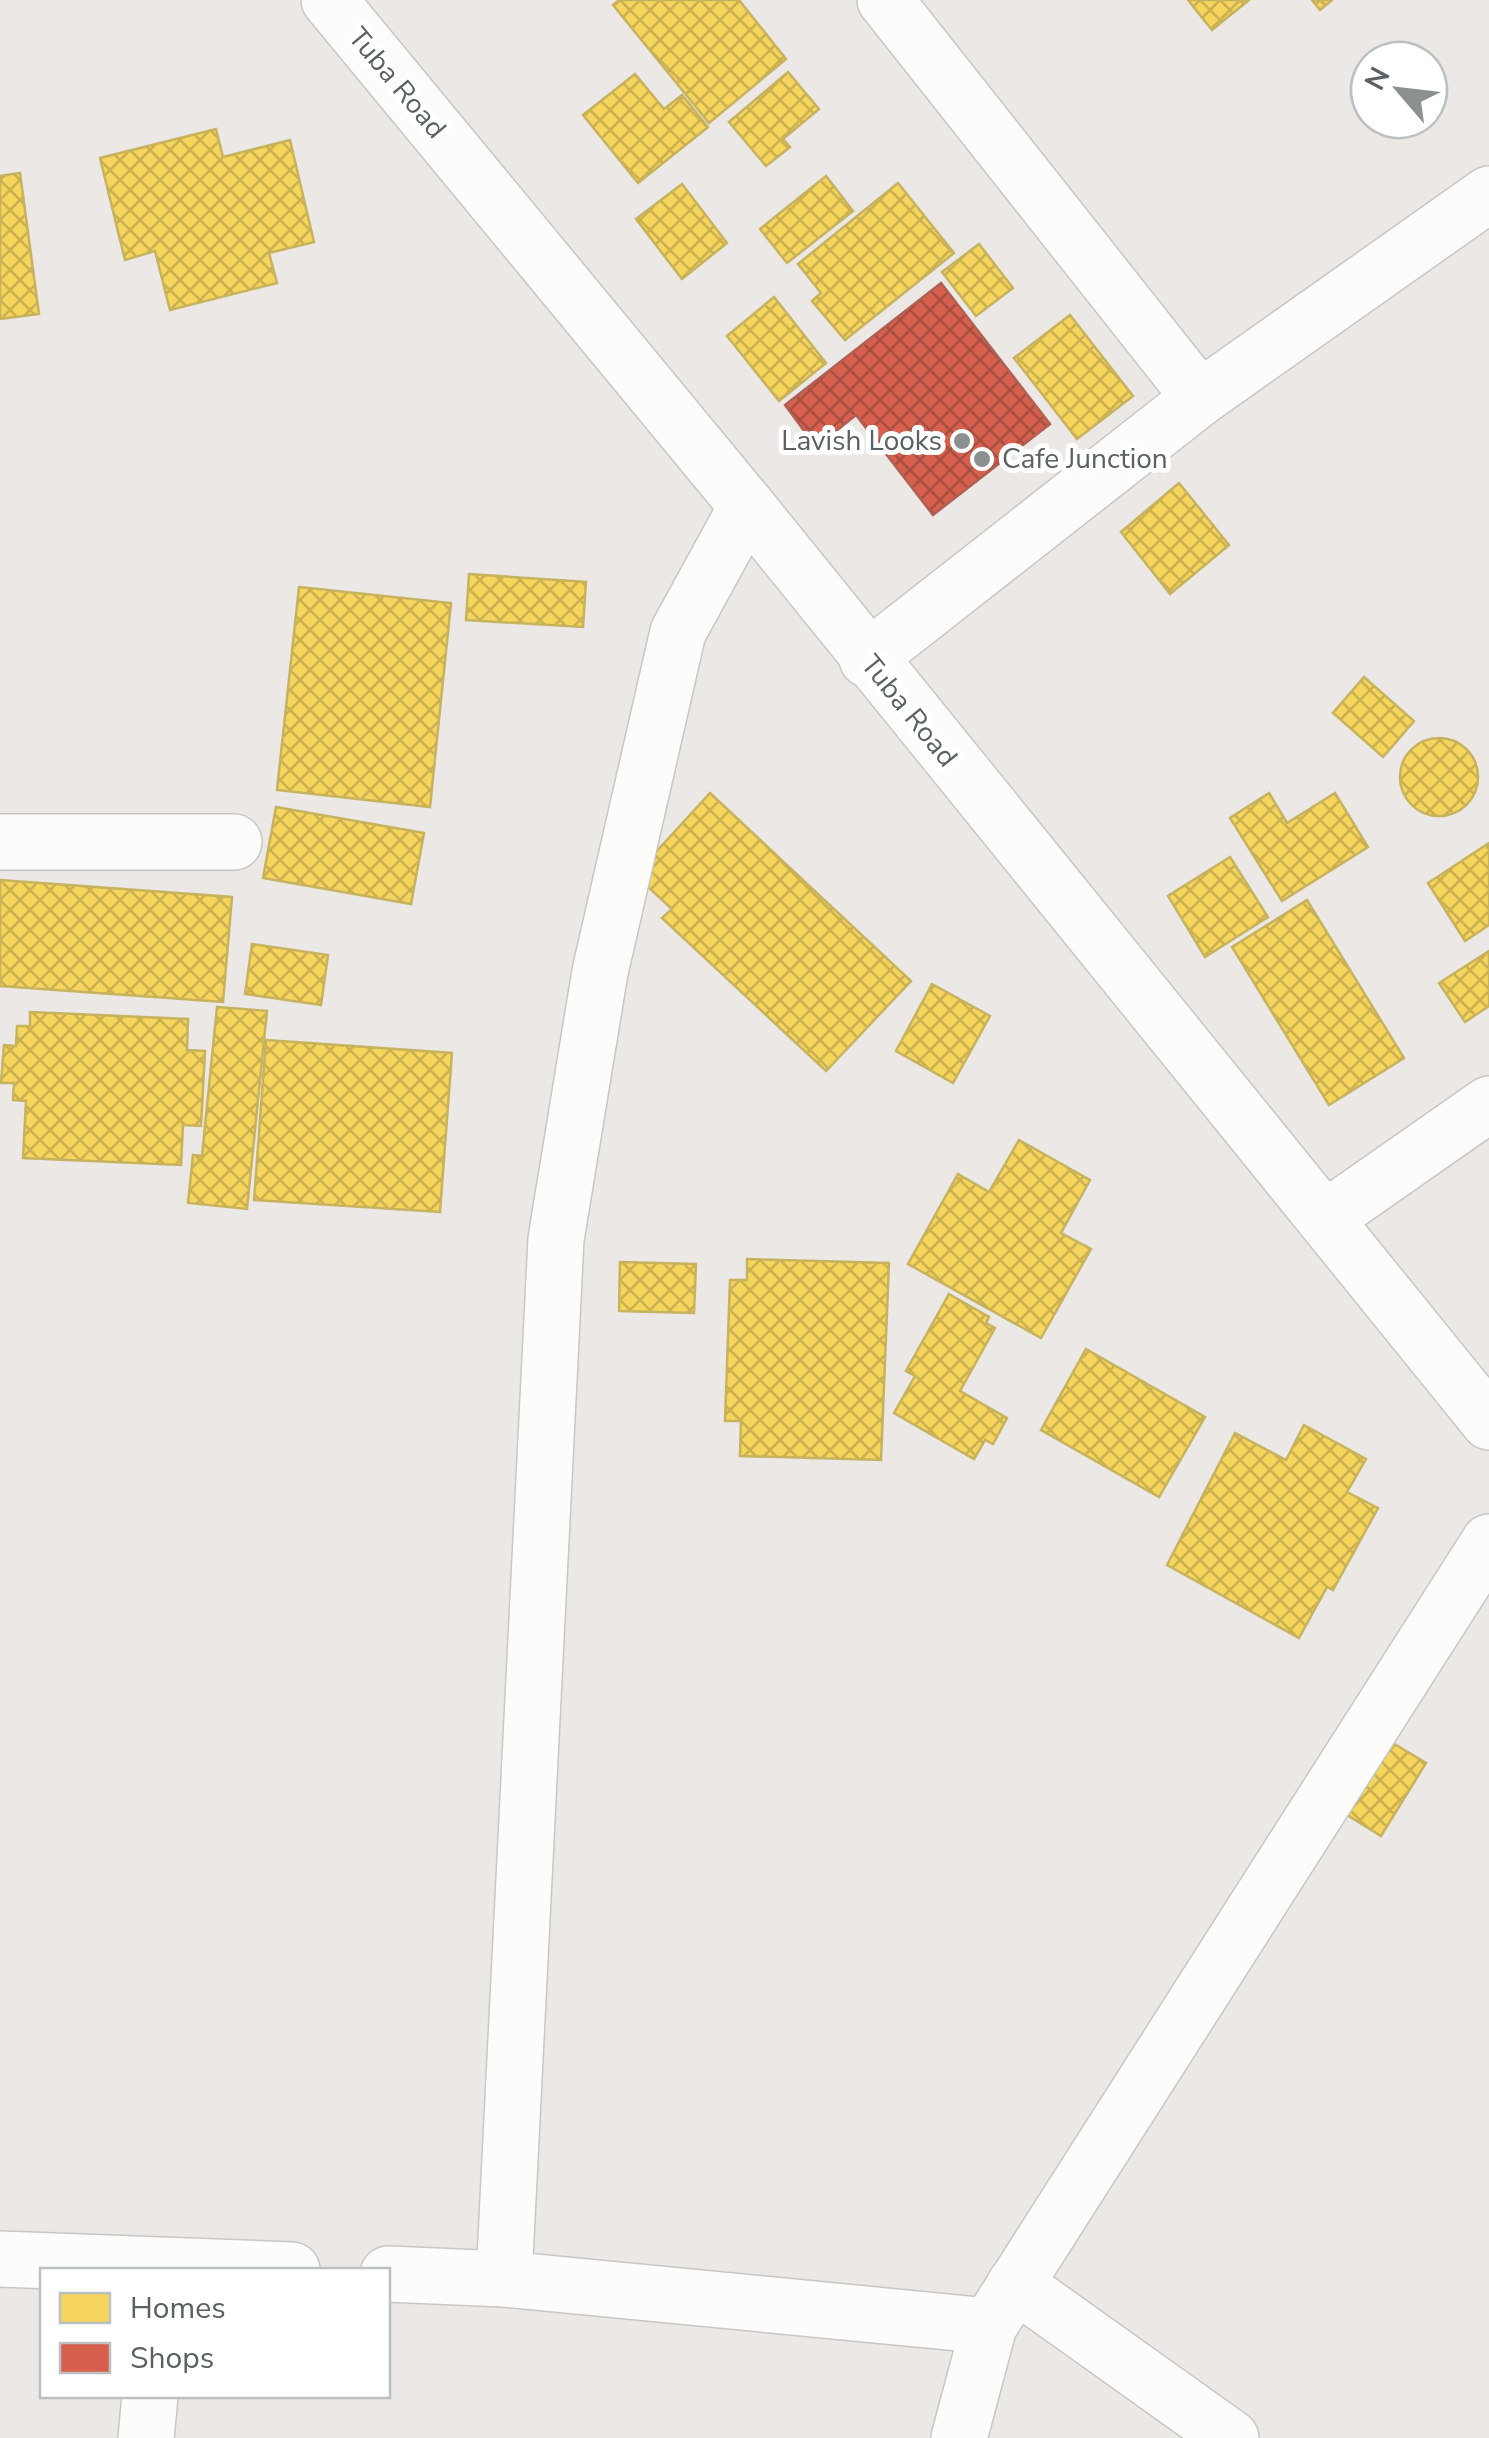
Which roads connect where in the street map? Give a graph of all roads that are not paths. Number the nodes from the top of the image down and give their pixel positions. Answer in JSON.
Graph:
{"nodes":[{"id":1,"x":328,"y":0,"type":"edge"},
{"id":2,"x":885,"y":0,"type":"edge"},
{"id":3,"x":1489,"y":194,"type":"edge"},
{"id":4,"x":1200,"y":398,"type":"junction"},
{"id":5,"x":747,"y":506,"type":"junction"},
{"id":6,"x":867,"y":659,"type":"junction"},
{"id":7,"x":0,"y":842,"type":"edge"},
{"id":8,"x":234,"y":842,"type":"dead end"},
{"id":9,"x":1489,"y":1104,"type":"edge"},
{"id":10,"x":1326,"y":1218,"type":"junction"},
{"id":11,"x":1489,"y":1422,"type":"edge"},
{"id":12,"x":1489,"y":1542,"type":"edge"},
{"id":13,"x":0,"y":2259,"type":"edge"},
{"id":14,"x":163,"y":2268,"type":"edge"},
{"id":15,"x":390,"y":2274,"type":"edge"},
{"id":16,"x":504,"y":2279,"type":"junction"},
{"id":17,"x":1002,"y":2305,"type":"junction"},
{"id":18,"x":150,"y":2398,"type":"edge"},
{"id":19,"x":146,"y":2438,"type":"edge"},
{"id":20,"x":959,"y":2438,"type":"edge"},
{"id":21,"x":1231,"y":2438,"type":"edge"}],
"edges":[{"from":1,"to":5,"type":"street","name":"Tuba Road"},
{"from":2,"to":4,"type":"street"},
{"from":3,"to":4,"type":"street"},
{"from":4,"to":6,"type":"street"},
{"from":5,"to":6,"type":"street","name":"Tuba Road"},
{"from":5,"to":16,"type":"street"},
{"from":6,"to":10,"type":"street","name":"Tuba Road"},
{"from":7,"to":8,"type":"street"},
{"from":9,"to":10,"type":"street"},
{"from":10,"to":11,"type":"street","name":"Tuba Road"},
{"from":12,"to":17,"type":"street"},
{"from":13,"to":14,"type":"street"},
{"from":15,"to":16,"type":"street"},
{"from":16,"to":17,"type":"street"},
{"from":17,"to":20,"type":"street"},
{"from":17,"to":21,"type":"street"},
{"from":18,"to":19,"type":"street"}]}
